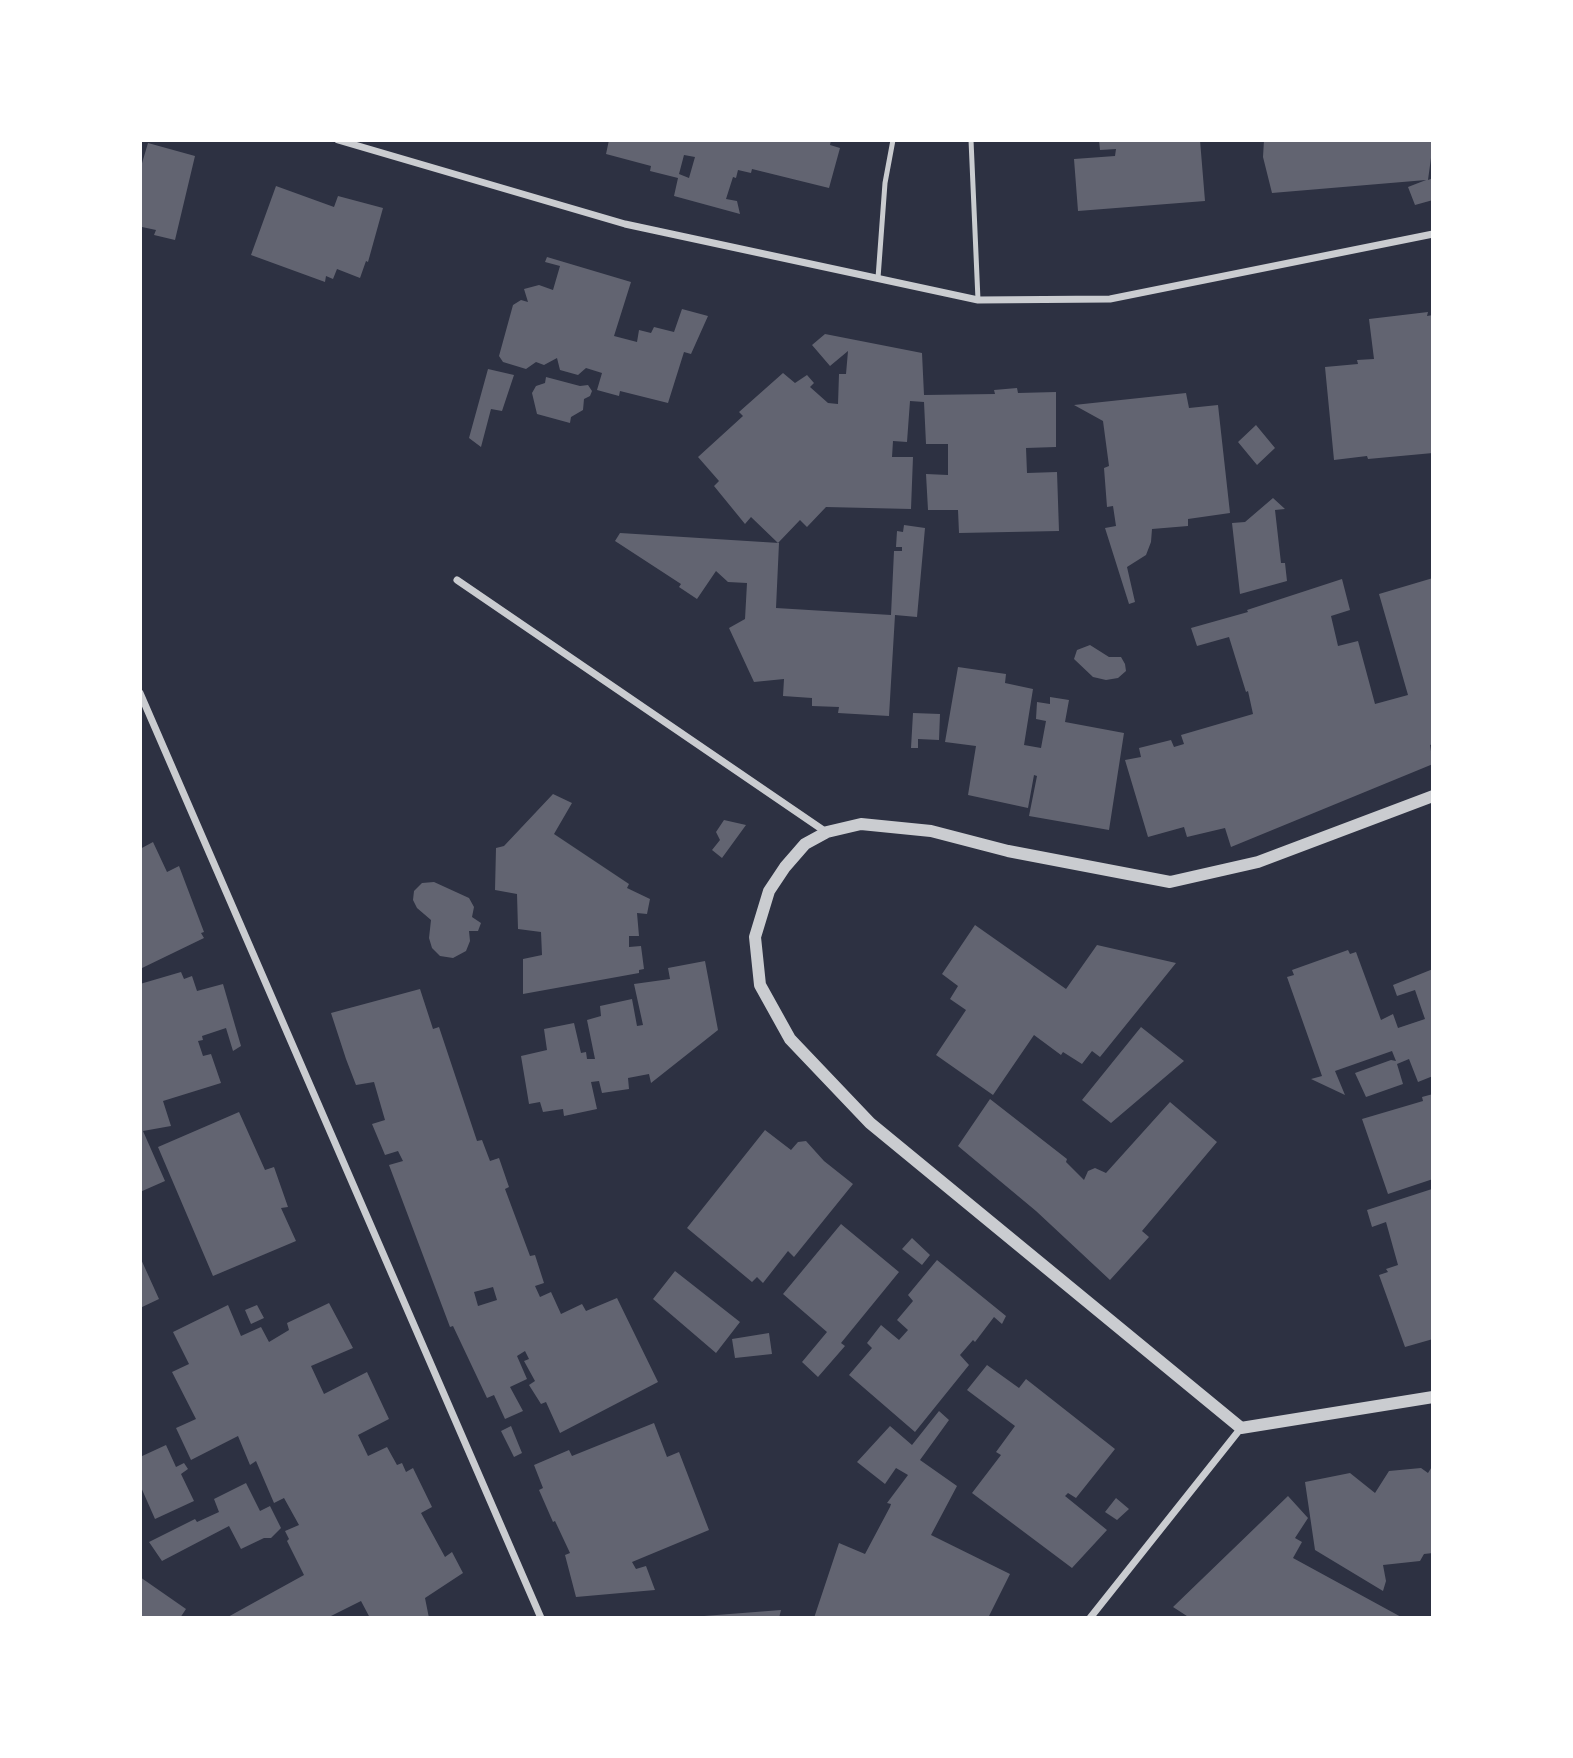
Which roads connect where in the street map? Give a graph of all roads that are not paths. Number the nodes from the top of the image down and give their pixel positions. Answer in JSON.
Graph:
{"nodes":[{"id":1,"x":338,"y":140,"type":"edge"},
{"id":2,"x":893,"y":140,"type":"edge"},
{"id":3,"x":971,"y":140,"type":"edge"},
{"id":4,"x":1433,"y":234,"type":"edge"},
{"id":5,"x":878,"y":278,"type":"junction"},
{"id":6,"x":978,"y":300,"type":"junction"},
{"id":7,"x":457,"y":580,"type":"dead end"},
{"id":8,"x":140,"y":693,"type":"edge"},
{"id":9,"x":1433,"y":796,"type":"edge"},
{"id":10,"x":827,"y":832,"type":"junction"},
{"id":11,"x":1433,"y":1397,"type":"edge"},
{"id":12,"x":1241,"y":1428,"type":"junction"},
{"id":13,"x":541,"y":1618,"type":"edge"},
{"id":14,"x":1090,"y":1618,"type":"edge"}],
"edges":[{"from":1,"to":5,"type":"street"},
{"from":2,"to":5,"type":"lane"},
{"from":3,"to":6,"type":"lane"},
{"from":4,"to":6,"type":"street"},
{"from":5,"to":6,"type":"street"},
{"from":7,"to":10,"type":"street"},
{"from":8,"to":13,"type":"street"},
{"from":9,"to":10,"type":"street"},
{"from":10,"to":12,"type":"street"},
{"from":11,"to":12,"type":"street"},
{"from":12,"to":14,"type":"street"}]}
